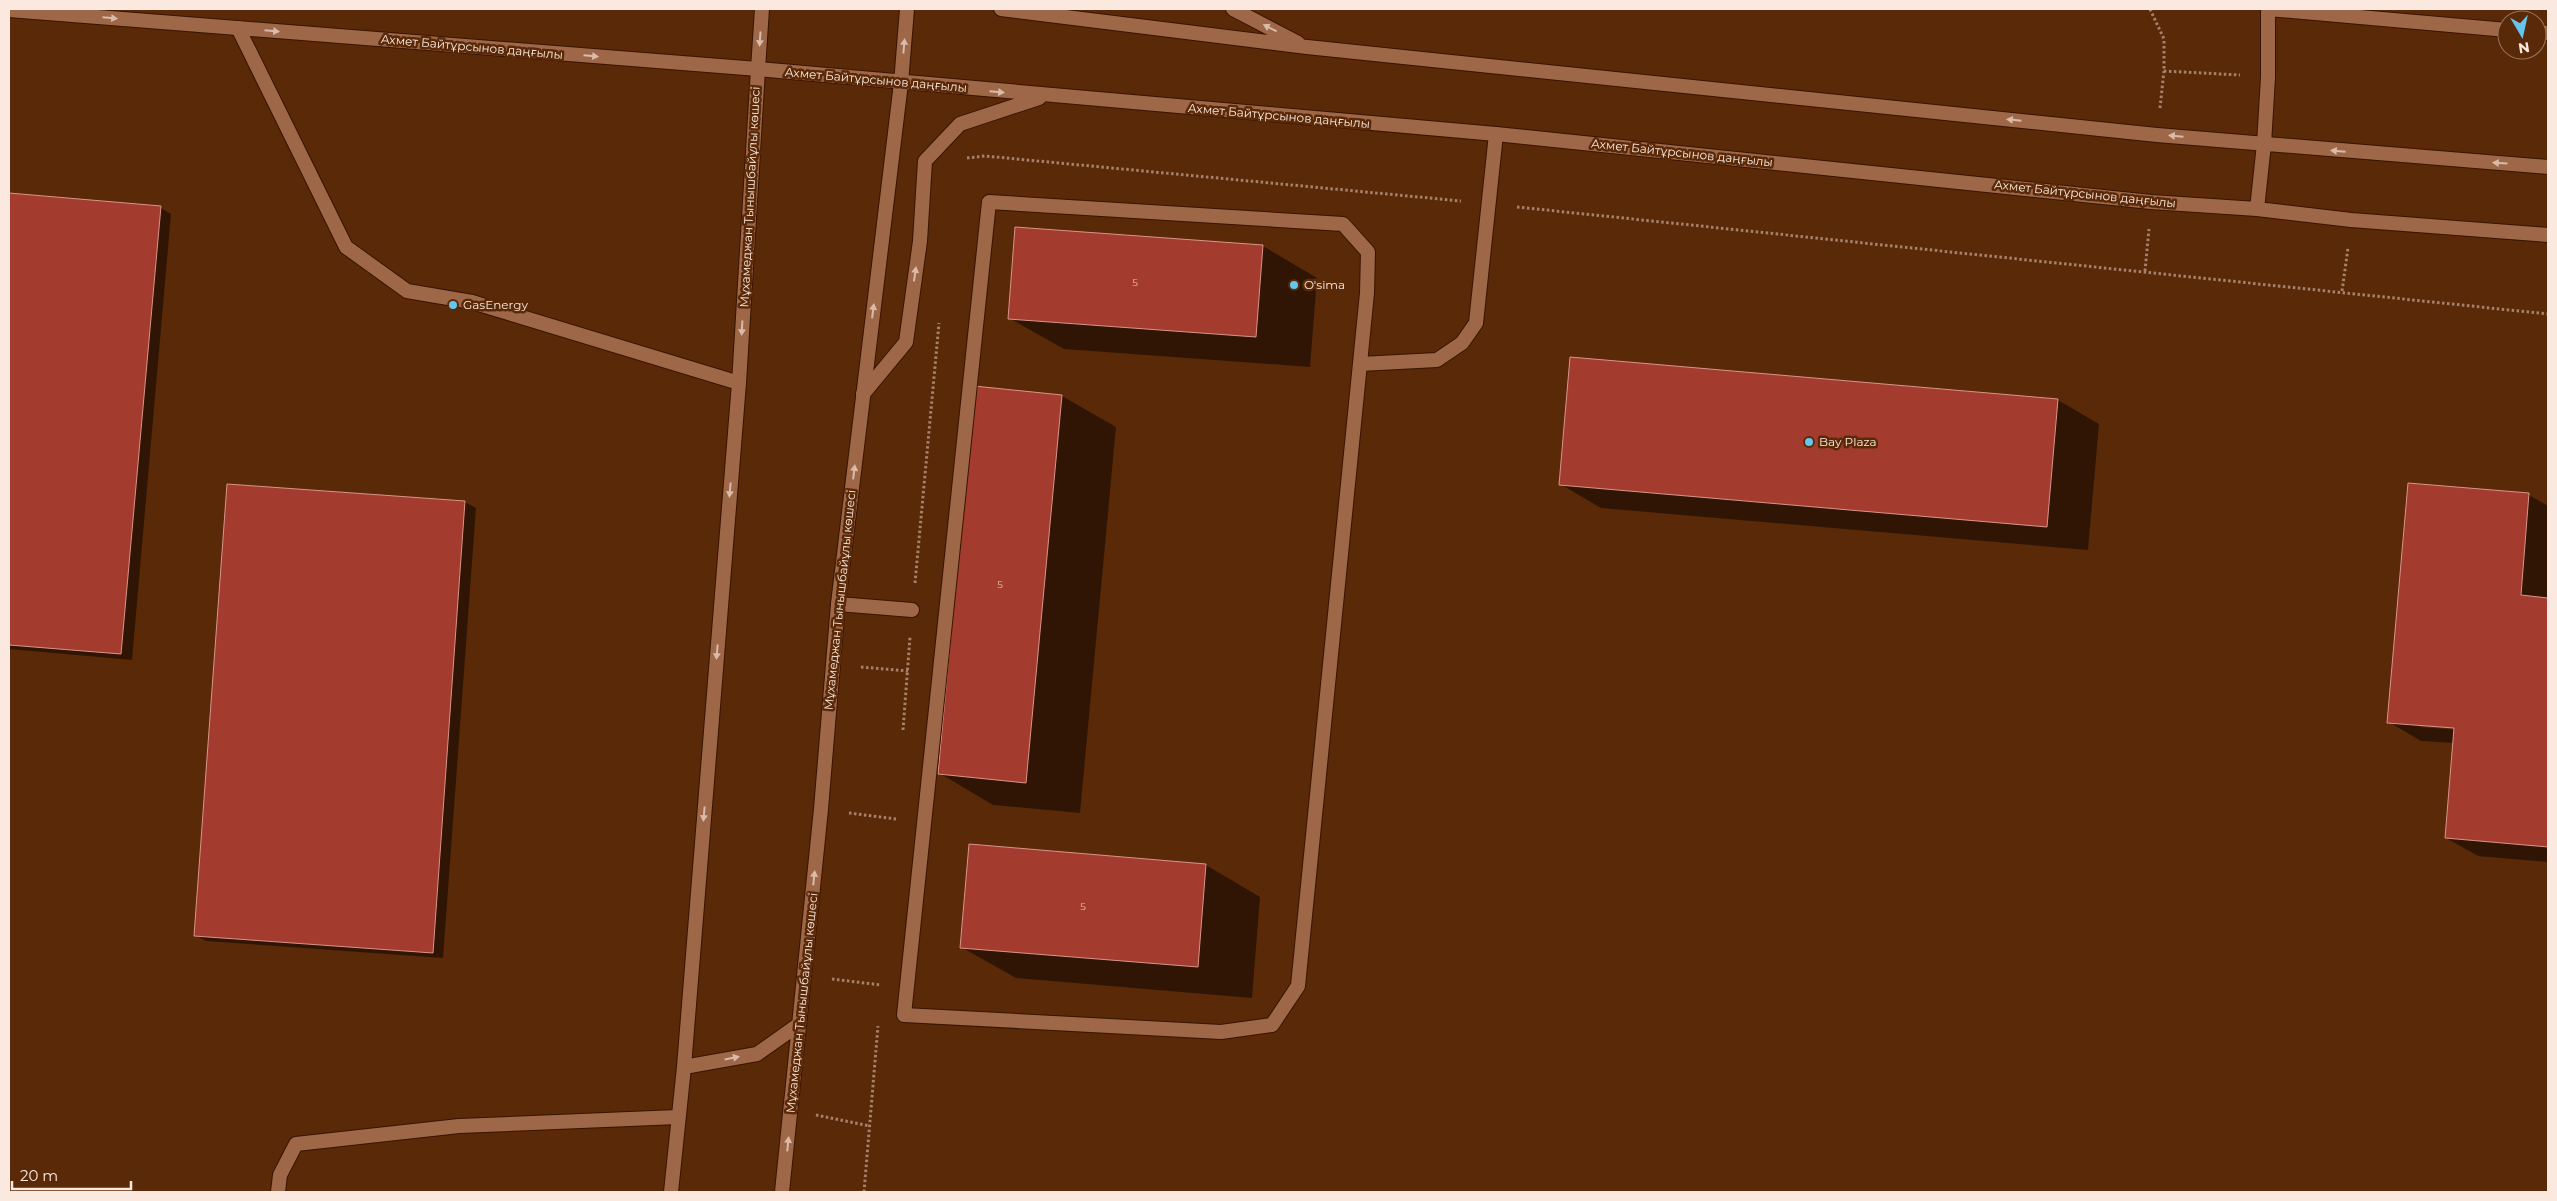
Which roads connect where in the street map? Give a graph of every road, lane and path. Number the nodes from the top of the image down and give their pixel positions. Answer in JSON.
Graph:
{"nodes":[{"id":1,"x":762,"y":9,"type":"edge"},
{"id":2,"x":907,"y":9,"type":"edge"},
{"id":3,"x":1001,"y":9,"type":"edge"},
{"id":4,"x":1233,"y":9,"type":"edge"},
{"id":5,"x":2150,"y":9,"type":"edge"},
{"id":6,"x":2268,"y":9,"type":"edge"},
{"id":7,"x":9,"y":10,"type":"edge"},
{"id":8,"x":238,"y":28,"type":"junction"},
{"id":9,"x":2497,"y":29,"type":"edge"},
{"id":10,"x":1308,"y":48,"type":"junction"},
{"id":11,"x":758,"y":69,"type":"junction"},
{"id":12,"x":2164,"y":71,"type":"junction"},
{"id":13,"x":2268,"y":77,"type":"junction"},
{"id":14,"x":901,"y":83,"type":"junction"},
{"id":15,"x":1045,"y":96,"type":"junction"},
{"id":16,"x":1496,"y":134,"type":"junction"},
{"id":17,"x":2157,"y":135,"type":"junction"},
{"id":18,"x":2264,"y":144,"type":"junction"},
{"id":19,"x":960,"y":160,"type":"dead end"},
{"id":20,"x":2548,"y":167,"type":"edge"},
{"id":21,"x":2151,"y":202,"type":"junction"},
{"id":22,"x":1489,"y":204,"type":"junction"},
{"id":23,"x":2257,"y":210,"type":"junction"},
{"id":24,"x":2351,"y":220,"type":"junction"},
{"id":25,"x":2548,"y":235,"type":"edge"},
{"id":26,"x":2145,"y":271,"type":"junction"},
{"id":27,"x":2342,"y":291,"type":"junction"},
{"id":28,"x":2548,"y":314,"type":"edge"},
{"id":29,"x":940,"y":318,"type":"dead end"},
{"id":30,"x":1360,"y":364,"type":"junction"},
{"id":31,"x":739,"y":383,"type":"junction"},
{"id":32,"x":863,"y":394,"type":"junction"},
{"id":33,"x":838,"y":604,"type":"junction"},
{"id":34,"x":912,"y":610,"type":"junction"},
{"id":35,"x":832,"y":665,"type":"junction"},
{"id":36,"x":908,"y":671,"type":"junction"},
{"id":37,"x":902,"y":740,"type":"dead end"},
{"id":38,"x":821,"y":809,"type":"junction"},
{"id":39,"x":896,"y":809,"type":"dead end"},
{"id":40,"x":896,"y":819,"type":"junction"},
{"id":41,"x":895,"y":828,"type":"dead end"},
{"id":42,"x":804,"y":976,"type":"junction"},
{"id":43,"x":882,"y":976,"type":"dead end"},
{"id":44,"x":881,"y":986,"type":"junction"},
{"id":45,"x":880,"y":995,"type":"dead end"},
{"id":46,"x":878,"y":1023,"type":"dead end"},
{"id":47,"x":798,"y":1025,"type":"junction"},
{"id":48,"x":684,"y":1067,"type":"junction"},
{"id":49,"x":791,"y":1110,"type":"junction"},
{"id":50,"x":678,"y":1117,"type":"junction"},
{"id":51,"x":870,"y":1126,"type":"junction"},
{"id":52,"x":278,"y":1192,"type":"edge"},
{"id":53,"x":671,"y":1192,"type":"edge"},
{"id":54,"x":782,"y":1192,"type":"edge"},
{"id":55,"x":864,"y":1192,"type":"edge"}],
"edges":[{"from":1,"to":11,"type":"street","name":"Мұхамеджан Тынышбайұлы көшесі","one_way":true},
{"from":14,"to":2,"type":"street","name":"Мұхамеджан Тынышбайұлы көшесі","one_way":true},
{"from":3,"to":10,"type":"street"},
{"from":10,"to":4,"type":"street","one_way":true},
{"from":5,"to":12,"type":"path"},
{"from":6,"to":9,"type":"street"},
{"from":6,"to":13,"type":"street"},
{"from":7,"to":8,"type":"street","name":"Ахмет Байтұрсынов даңғылы","one_way":true},
{"from":8,"to":11,"type":"street","name":"Ахмет Байтұрсынов даңғылы","one_way":true},
{"from":8,"to":31,"type":"street"},
{"from":17,"to":10,"type":"street","one_way":true},
{"from":11,"to":14,"type":"street","name":"Ахмет Байтұрсынов даңғылы"},
{"from":11,"to":31,"type":"street","name":"Мұхамеджан Тынышбайұлы көшесі","one_way":true},
{"from":12,"to":13,"type":"path"},
{"from":12,"to":17,"type":"path"},
{"from":13,"to":18,"type":"street"},
{"from":14,"to":15,"type":"street","name":"Ахмет Байтұрсынов даңғылы","one_way":true},
{"from":32,"to":14,"type":"street","name":"Мұхамеджан Тынышбайұлы көшесі","one_way":true},
{"from":15,"to":16,"type":"street","name":"Ахмет Байтұрсынов даңғылы"},
{"from":32,"to":15,"type":"street","one_way":true},
{"from":16,"to":21,"type":"street","name":"Ахмет Байтұрсынов даңғылы"},
{"from":16,"to":22,"type":"street"},
{"from":18,"to":17,"type":"street","one_way":true},
{"from":20,"to":18,"type":"street","one_way":true},
{"from":18,"to":23,"type":"street"},
{"from":19,"to":22,"type":"path"},
{"from":21,"to":23,"type":"street","name":"Ахмет Байтұрсынов даңғылы"},
{"from":21,"to":26,"type":"path"},
{"from":22,"to":26,"type":"path"},
{"from":22,"to":30,"type":"street"},
{"from":23,"to":24,"type":"street","name":"Ахмет Байтұрсынов даңғылы"},
{"from":24,"to":25,"type":"street","name":"Ахмет Байтұрсынов даңғылы"},
{"from":24,"to":27,"type":"path"},
{"from":26,"to":27,"type":"path"},
{"from":27,"to":28,"type":"path"},
{"from":29,"to":34,"type":"path"},
{"from":30,"to":30,"type":"street"},
{"from":31,"to":48,"type":"street","name":"Мұхамеджан Тынышбайұлы көшесі","one_way":true},
{"from":33,"to":32,"type":"street","name":"Мұхамеджан Тынышбайұлы көшесі","one_way":true},
{"from":33,"to":34,"type":"street"},
{"from":33,"to":35,"type":"street","name":"Мұхамеджан Тынышбайұлы көшесі"},
{"from":34,"to":36,"type":"path"},
{"from":35,"to":36,"type":"path"},
{"from":35,"to":38,"type":"street","name":"Мұхамеджан Тынышбайұлы көшесі"},
{"from":36,"to":37,"type":"path"},
{"from":38,"to":40,"type":"path"},
{"from":42,"to":38,"type":"street","name":"Мұхамеджан Тынышбайұлы көшесі","one_way":true},
{"from":39,"to":40,"type":"path"},
{"from":40,"to":41,"type":"path"},
{"from":42,"to":44,"type":"path"},
{"from":42,"to":47,"type":"street","name":"Мұхамеджан Тынышбайұлы көшесі"},
{"from":43,"to":44,"type":"path"},
{"from":44,"to":45,"type":"path"},
{"from":46,"to":51,"type":"path"},
{"from":48,"to":47,"type":"street","one_way":true},
{"from":47,"to":49,"type":"street","name":"Мұхамеджан Тынышбайұлы көшесі"},
{"from":48,"to":50,"type":"street","name":"Мұхамеджан Тынышбайұлы көшесі"},
{"from":49,"to":51,"type":"path"},
{"from":54,"to":49,"type":"street","name":"Мұхамеджан Тынышбайұлы көшесі","one_way":true},
{"from":50,"to":52,"type":"street"},
{"from":50,"to":53,"type":"street","name":"Мұхамеджан Тынышбайұлы көшесі"},
{"from":51,"to":55,"type":"path"}]}
